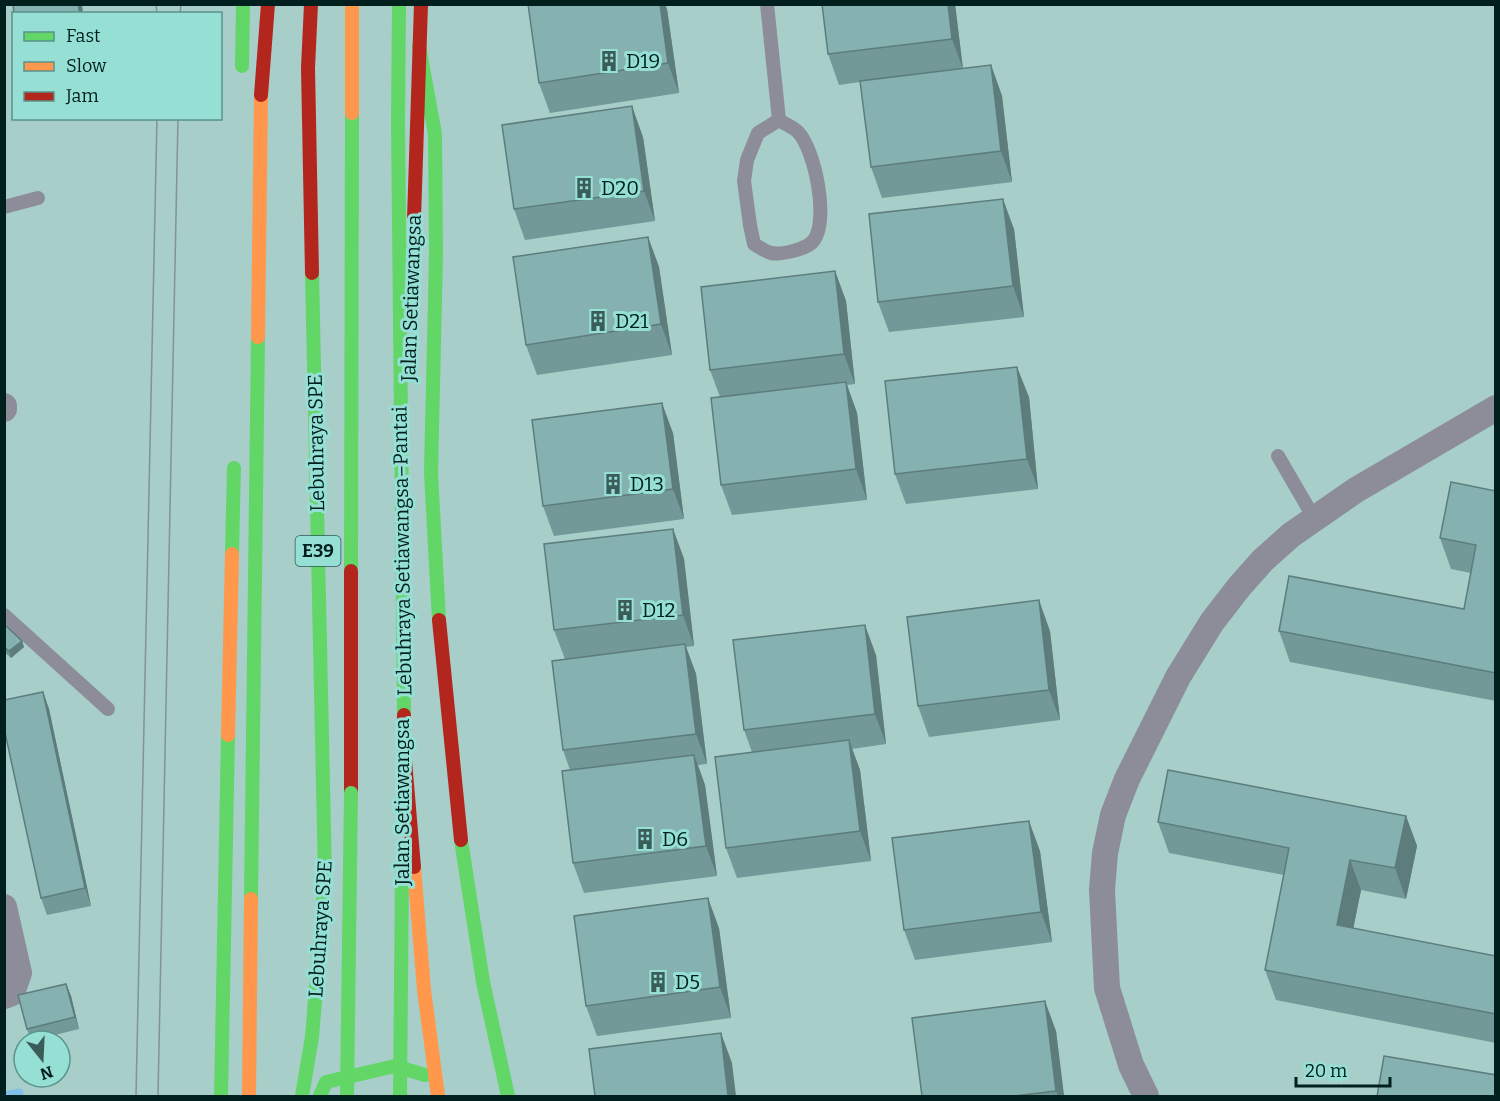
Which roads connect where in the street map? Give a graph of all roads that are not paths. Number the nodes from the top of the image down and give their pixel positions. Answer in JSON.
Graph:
{"nodes":[{"id":1,"x":243,"y":4,"type":"edge"},
{"id":2,"x":268,"y":4,"type":"edge"},
{"id":3,"x":311,"y":4,"type":"edge"},
{"id":4,"x":352,"y":4,"type":"edge"},
{"id":5,"x":399,"y":4,"type":"edge"},
{"id":6,"x":421,"y":4,"type":"edge"},
{"id":7,"x":767,"y":4,"type":"edge"},
{"id":8,"x":419,"y":46,"type":"junction"},
{"id":9,"x":242,"y":86,"type":"dead end"},
{"id":10,"x":779,"y":120,"type":"junction"},
{"id":11,"x":38,"y":198,"type":"dead end"},
{"id":12,"x":4,"y":207,"type":"edge"},
{"id":13,"x":1496,"y":408,"type":"edge"},
{"id":14,"x":234,"y":453,"type":"dead end"},
{"id":15,"x":1278,"y":456,"type":"dead end"},
{"id":16,"x":1314,"y":518,"type":"junction"},
{"id":17,"x":4,"y":615,"type":"edge"},
{"id":18,"x":108,"y":709,"type":"dead end"},
{"id":19,"x":4,"y":908,"type":"edge"},
{"id":20,"x":223,"y":952,"type":"junction"},
{"id":21,"x":4,"y":996,"type":"edge"},
{"id":22,"x":208,"y":1052,"type":"dead end"},
{"id":23,"x":221,"y":1096,"type":"edge"},
{"id":24,"x":249,"y":1096,"type":"edge"},
{"id":25,"x":302,"y":1096,"type":"edge"},
{"id":26,"x":320,"y":1096,"type":"edge"},
{"id":27,"x":347,"y":1096,"type":"edge"},
{"id":28,"x":400,"y":1096,"type":"edge"},
{"id":29,"x":438,"y":1096,"type":"edge"},
{"id":30,"x":446,"y":1096,"type":"edge"},
{"id":31,"x":508,"y":1096,"type":"edge"},
{"id":32,"x":1146,"y":1096,"type":"edge"}],
"edges":[{"from":1,"to":9,"type":"main road"},
{"from":2,"to":24,"type":"main road"},
{"from":3,"to":25,"type":"main road","name":"Lebuhraya SPE","number":"E39"},
{"from":4,"to":27,"type":"main road","bridge":true},
{"from":5,"to":29,"type":"main road","name":"Lebuhraya Setiawangsa–Pantai","bridge":true},
{"from":6,"to":8,"type":"main road","name":"Jalan Setiawangsa"},
{"from":7,"to":10,"type":"lane"},
{"from":8,"to":28,"type":"main road","name":"Jalan Setiawangsa","bridge":true},
{"from":8,"to":31,"type":"main road"},
{"from":10,"to":10,"type":"lane"},
{"from":11,"to":12,"type":"lane"},
{"from":13,"to":16,"type":"street"},
{"from":14,"to":20,"type":"main road"},
{"from":15,"to":16,"type":"lane"},
{"from":16,"to":32,"type":"street"},
{"from":17,"to":18,"type":"lane"},
{"from":19,"to":21,"type":"street"},
{"from":20,"to":22,"type":"main road"},
{"from":20,"to":23,"type":"main road"},
{"from":26,"to":30,"type":"main road"}]}
